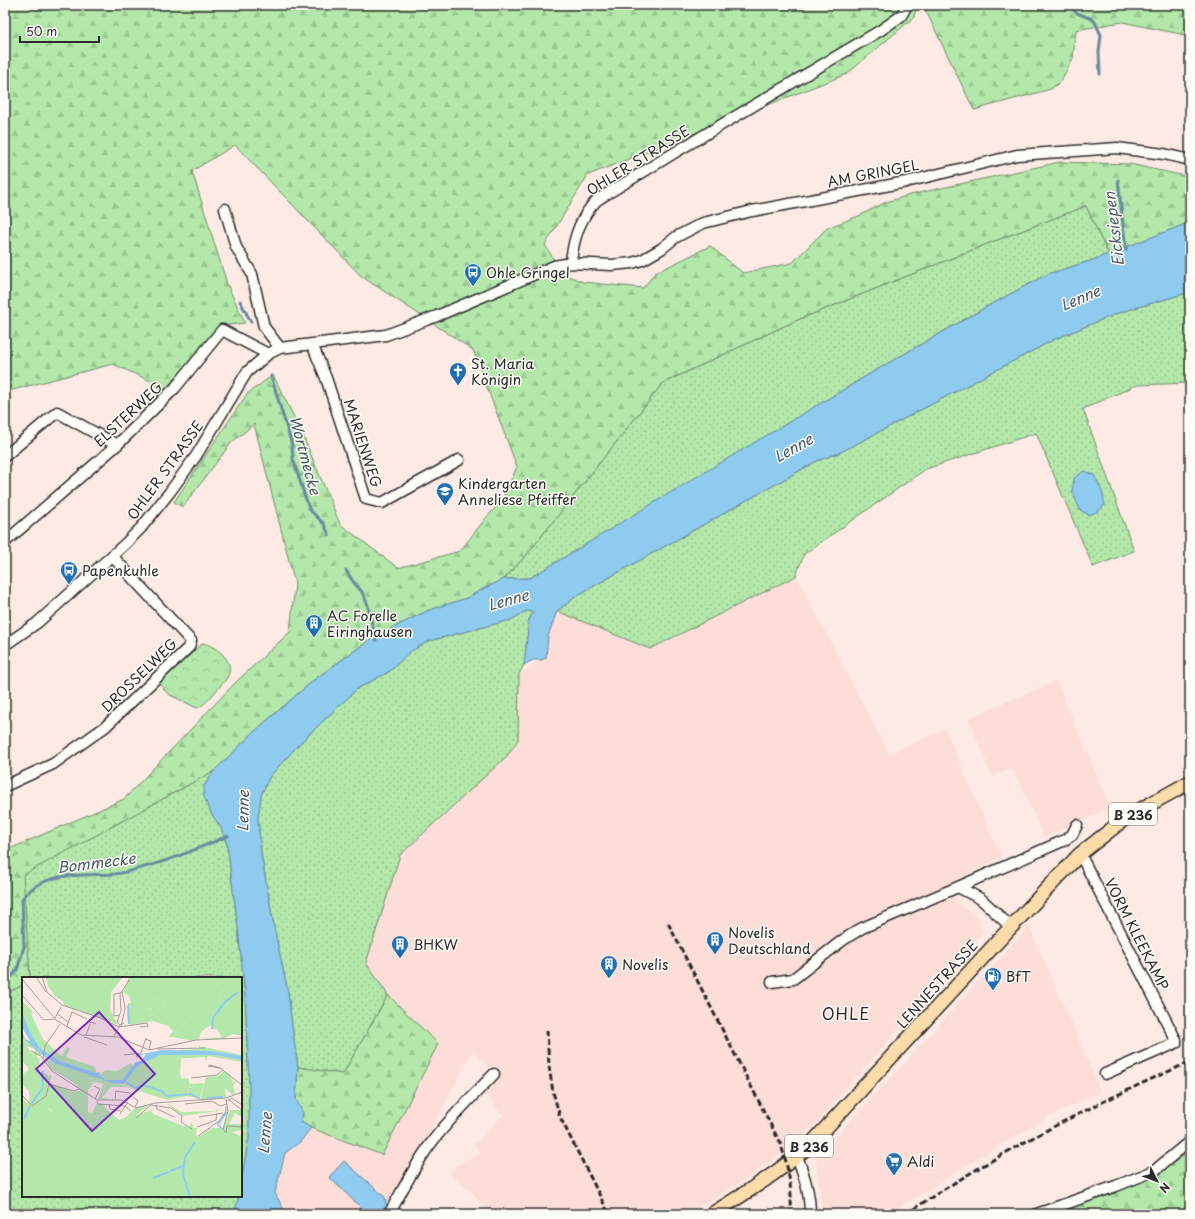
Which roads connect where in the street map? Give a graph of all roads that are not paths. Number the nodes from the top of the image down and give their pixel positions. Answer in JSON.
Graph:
{"nodes":[{"id":1,"x":908,"y":5,"type":"edge"},
{"id":2,"x":1190,"y":160,"type":"edge"},
{"id":3,"x":225,"y":209,"type":"dead end"},
{"id":4,"x":572,"y":263,"type":"junction"},
{"id":5,"x":312,"y":344,"type":"junction"},
{"id":6,"x":280,"y":348,"type":"junction"},
{"id":7,"x":268,"y":354,"type":"junction"},
{"id":8,"x":117,"y":445,"type":"junction"},
{"id":9,"x":5,"y":456,"type":"edge"},
{"id":10,"x":459,"y":460,"type":"dead end"},
{"id":11,"x":5,"y":542,"type":"edge"},
{"id":12,"x":112,"y":556,"type":"junction"},
{"id":13,"x":5,"y":644,"type":"edge"},
{"id":14,"x":1190,"y":782,"type":"edge"},
{"id":15,"x":5,"y":786,"type":"edge"},
{"id":16,"x":1077,"y":826,"type":"dead end"},
{"id":17,"x":1080,"y":854,"type":"junction"},
{"id":18,"x":958,"y":887,"type":"junction"},
{"id":19,"x":1011,"y":927,"type":"junction"},
{"id":20,"x":772,"y":982,"type":"dead end"},
{"id":21,"x":494,"y":1074,"type":"dead end"},
{"id":22,"x":1105,"y":1074,"type":"dead end"},
{"id":23,"x":1190,"y":1142,"type":"edge"},
{"id":24,"x":797,"y":1156,"type":"junction"},
{"id":25,"x":389,"y":1214,"type":"edge"},
{"id":26,"x":712,"y":1214,"type":"edge"},
{"id":27,"x":810,"y":1214,"type":"edge"},
{"id":28,"x":1037,"y":1214,"type":"edge"}],
"edges":[{"from":1,"to":4,"type":"street","name":"OHLER STRASSE"},
{"from":2,"to":4,"type":"street","name":"AM GRINGEL"},
{"from":3,"to":6,"type":"street"},
{"from":4,"to":5,"type":"street","name":"OHLER STRASSE"},
{"from":5,"to":6,"type":"street","name":"OHLER STRASSE"},
{"from":5,"to":10,"type":"street","name":"MARIENWEG"},
{"from":6,"to":7,"type":"street","name":"OHLER STRASSE"},
{"from":7,"to":8,"type":"street","name":"ELSTERWEG"},
{"from":7,"to":12,"type":"street","name":"OHLER STRASSE"},
{"from":8,"to":9,"type":"street"},
{"from":8,"to":11,"type":"street","name":"ELSTERWEG"},
{"from":12,"to":13,"type":"street","name":"OHLER STRASSE"},
{"from":12,"to":15,"type":"street","name":"DROSSELWEG"},
{"from":14,"to":17,"type":"main road","name":"LENNESTRASSE","number":"B 236"},
{"from":16,"to":18,"type":"street"},
{"from":17,"to":19,"type":"main road","name":"LENNESTRASSE","number":"B 236"},
{"from":17,"to":22,"type":"street","name":"VORM KLEEKAMP"},
{"from":18,"to":19,"type":"street"},
{"from":18,"to":20,"type":"street"},
{"from":19,"to":24,"type":"main road","name":"LENNESTRASSE","number":"B 236"},
{"from":21,"to":25,"type":"street"},
{"from":23,"to":28,"type":"street"},
{"from":24,"to":26,"type":"main road","name":"LENNESTRASSE","number":"B 236"},
{"from":24,"to":27,"type":"street"}]}
